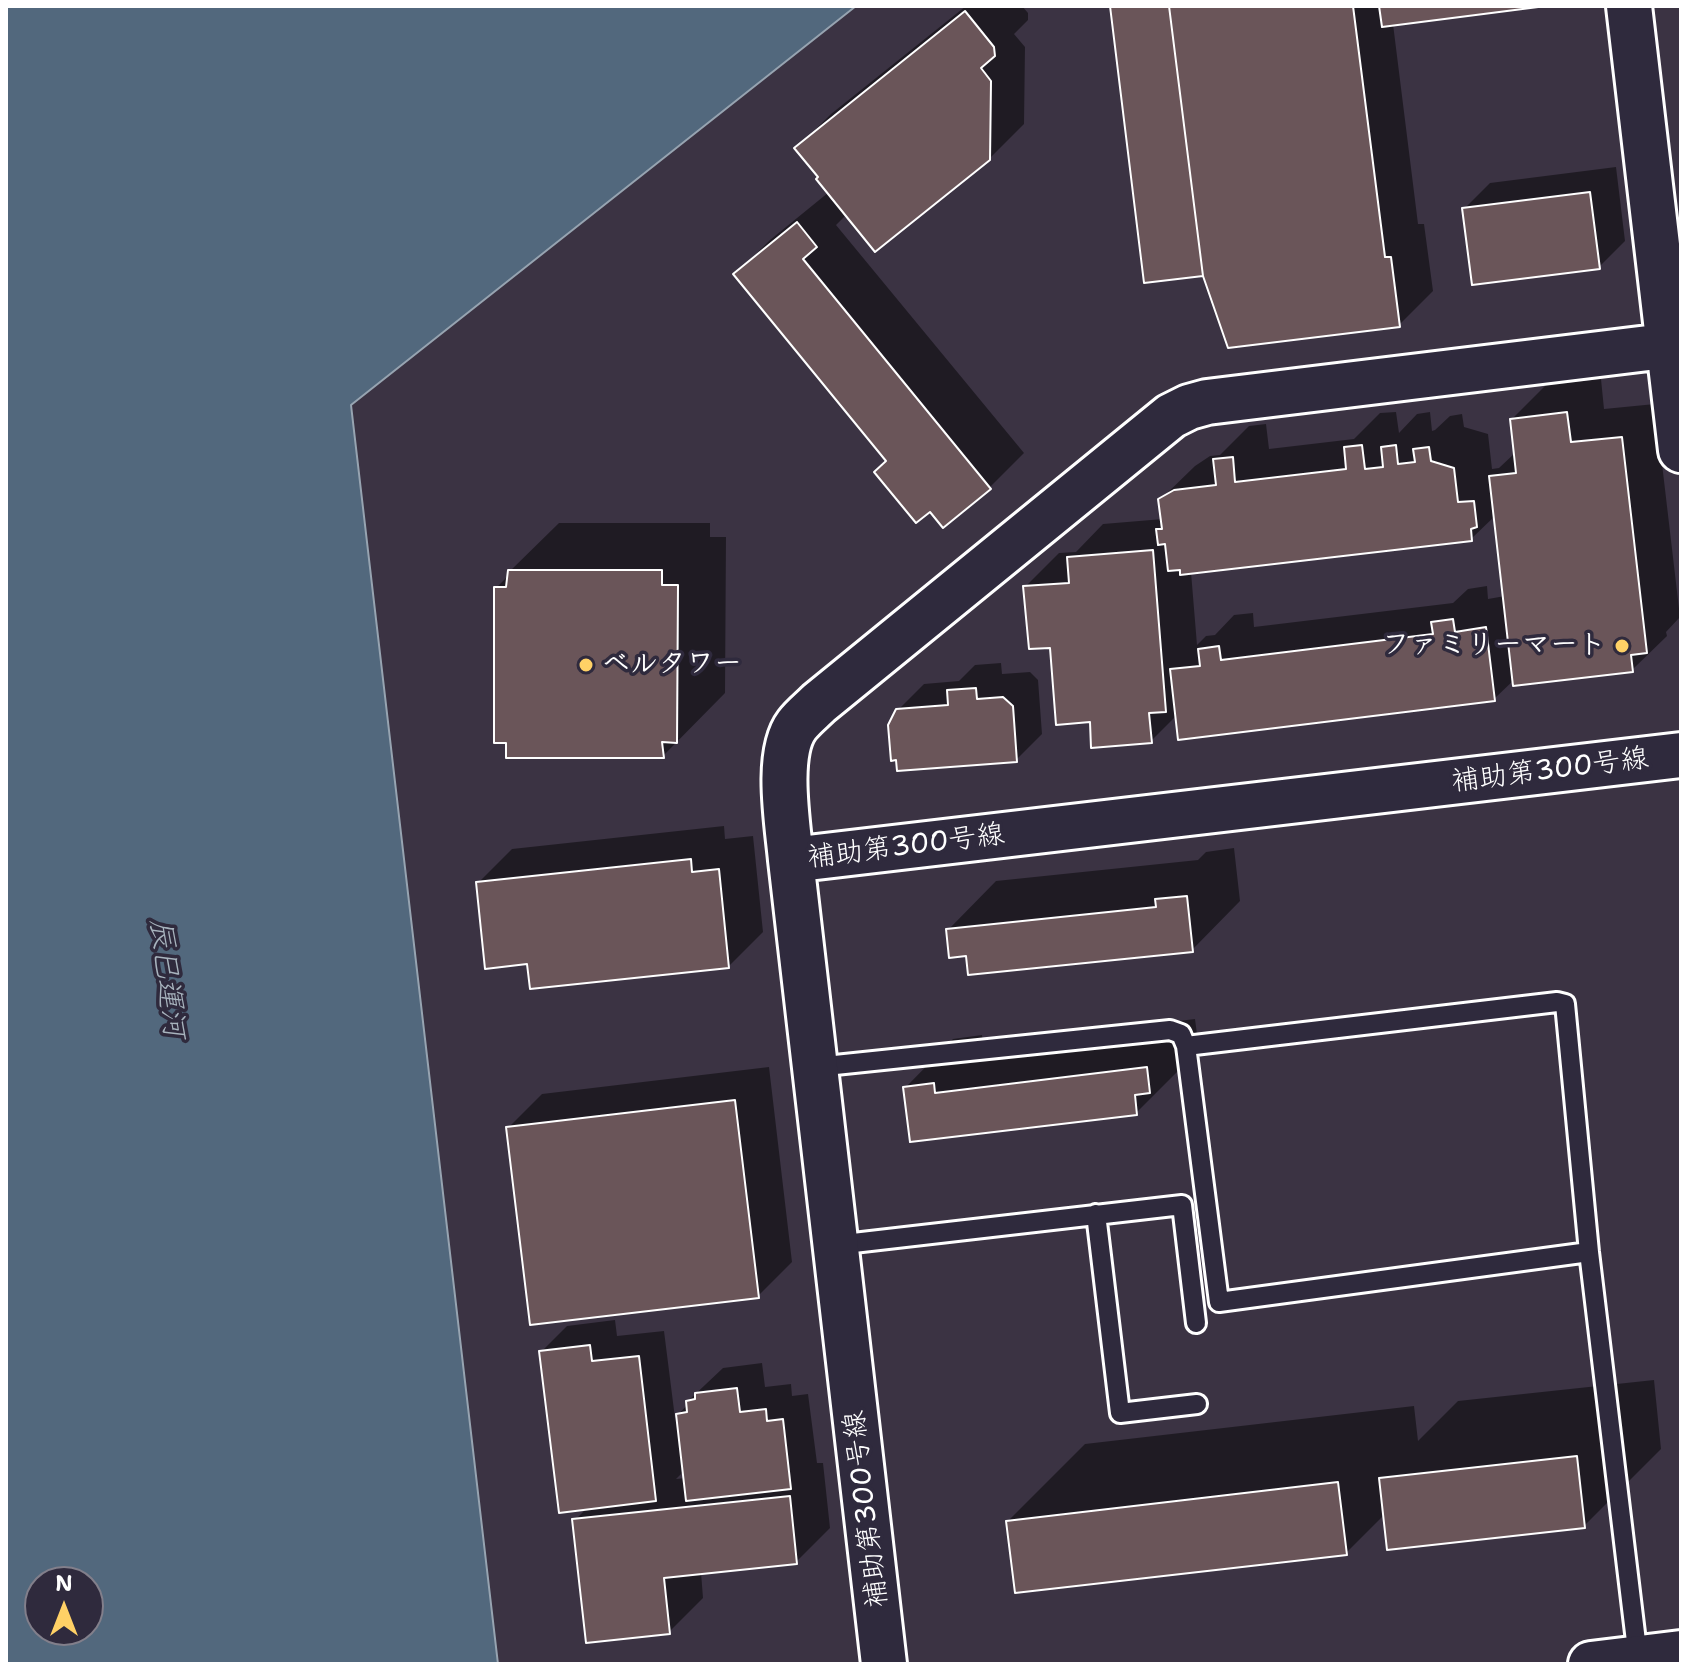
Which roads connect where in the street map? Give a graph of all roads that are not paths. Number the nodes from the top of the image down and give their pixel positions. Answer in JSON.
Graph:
{"nodes":[{"id":1,"x":1629,"y":6,"type":"edge"},
{"id":2,"x":1675,"y":345,"type":"edge"},
{"id":3,"x":1681,"y":450,"type":"edge"},
{"id":4,"x":1681,"y":755,"type":"edge"},
{"id":5,"x":791,"y":860,"type":"junction"},
{"id":6,"x":1186,"y":1046,"type":"junction"},
{"id":7,"x":816,"y":1067,"type":"junction"},
{"id":8,"x":1096,"y":1214,"type":"junction"},
{"id":9,"x":836,"y":1245,"type":"junction"},
{"id":10,"x":1589,"y":1252,"type":"junction"},
{"id":11,"x":1196,"y":1323,"type":"dead end"},
{"id":12,"x":1197,"y":1404,"type":"dead end"},
{"id":13,"x":1681,"y":1653,"type":"edge"},
{"id":14,"x":1638,"y":1658,"type":"junction"},
{"id":15,"x":884,"y":1664,"type":"edge"},
{"id":16,"x":1591,"y":1664,"type":"edge"}],
"edges":[{"from":1,"to":2,"type":"street"},
{"from":2,"to":3,"type":"street"},
{"from":2,"to":5,"type":"street"},
{"from":4,"to":5,"type":"street","name":"補助第300号線"},
{"from":5,"to":7,"type":"street","name":"補助第300号線"},
{"from":6,"to":7,"type":"lane"},
{"from":6,"to":10,"type":"lane"},
{"from":6,"to":10,"type":"lane"},
{"from":7,"to":9,"type":"street","name":"補助第300号線"},
{"from":8,"to":9,"type":"lane"},
{"from":8,"to":11,"type":"lane"},
{"from":8,"to":12,"type":"lane"},
{"from":9,"to":15,"type":"street","name":"補助第300号線"},
{"from":10,"to":14,"type":"lane"},
{"from":13,"to":14,"type":"street"},
{"from":14,"to":16,"type":"street"}]}
